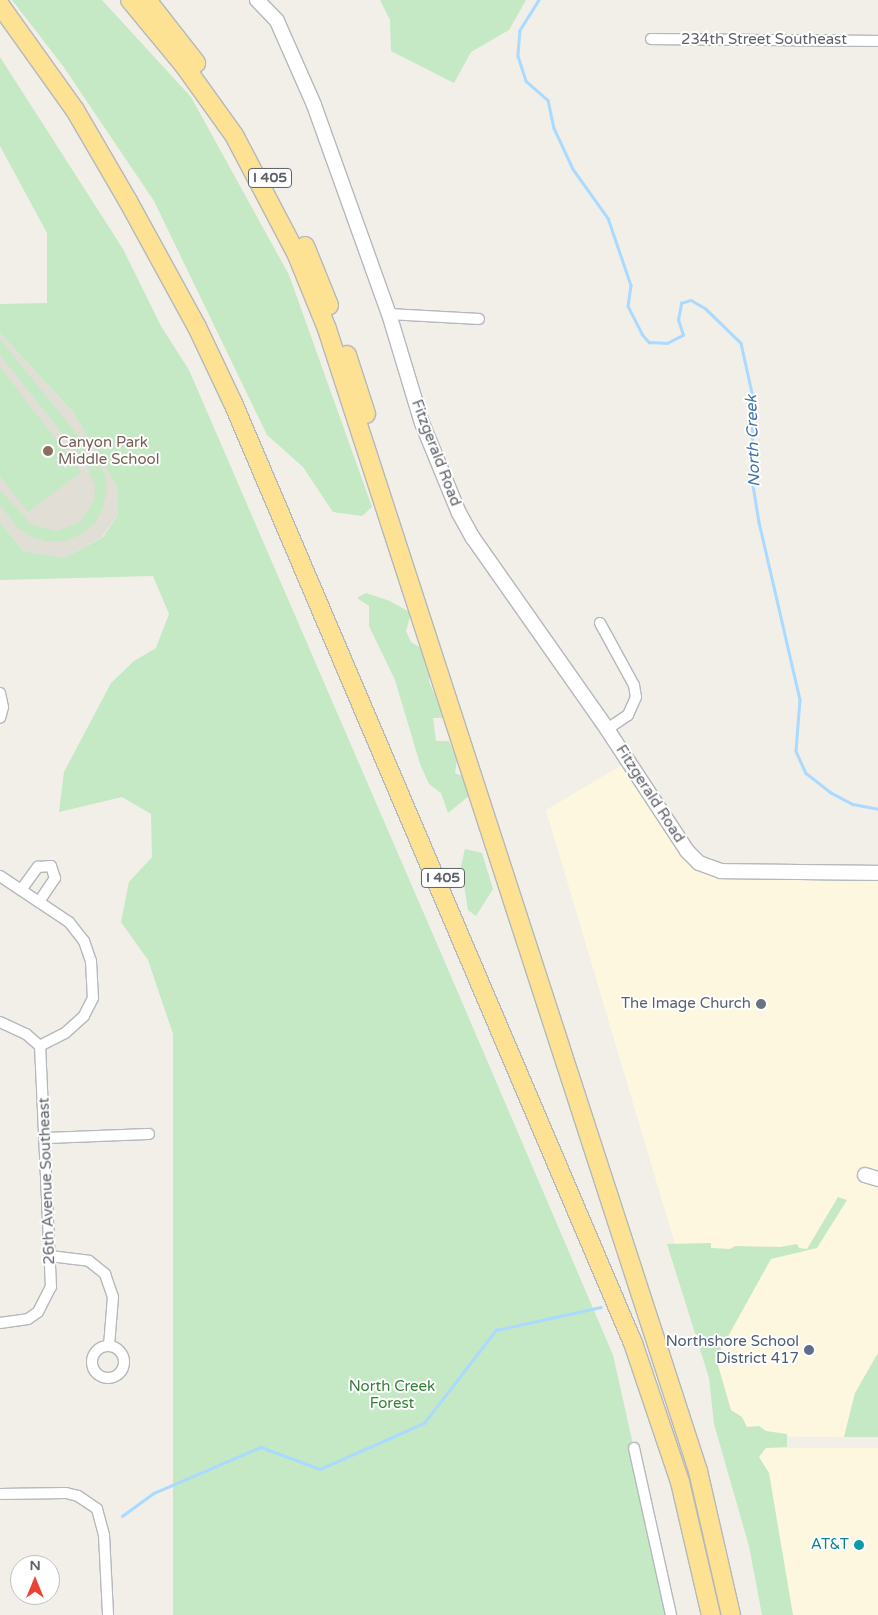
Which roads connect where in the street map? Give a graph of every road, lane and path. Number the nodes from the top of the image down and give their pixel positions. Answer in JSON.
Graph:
{"nodes":[{"id":1,"x":130,"y":0,"type":"edge"},
{"id":2,"x":147,"y":0,"type":"edge"},
{"id":3,"x":257,"y":0,"type":"edge"},
{"id":4,"x":0,"y":6,"type":"edge"},
{"id":5,"x":651,"y":39,"type":"dead end"},
{"id":6,"x":878,"y":41,"type":"edge"},
{"id":7,"x":108,"y":167,"type":"junction"},
{"id":8,"x":389,"y":314,"type":"junction"},
{"id":9,"x":479,"y":319,"type":"dead end"},
{"id":10,"x":340,"y":367,"type":"junction"},
{"id":11,"x":355,"y":376,"type":"junction"},
{"id":12,"x":600,"y":623,"type":"dead end"},
{"id":13,"x":0,"y":693,"type":"edge"},
{"id":14,"x":0,"y":718,"type":"edge"},
{"id":15,"x":607,"y":729,"type":"junction"},
{"id":16,"x":878,"y":873,"type":"edge"},
{"id":17,"x":0,"y":876,"type":"edge"},
{"id":18,"x":21,"y":890,"type":"junction"},
{"id":19,"x":39,"y":902,"type":"junction"},
{"id":20,"x":0,"y":1022,"type":"edge"},
{"id":21,"x":40,"y":1046,"type":"junction"},
{"id":22,"x":583,"y":1101,"type":"junction"},
{"id":23,"x":149,"y":1134,"type":"dead end"},
{"id":24,"x":46,"y":1138,"type":"junction"},
{"id":25,"x":50,"y":1256,"type":"junction"},
{"id":26,"x":0,"y":1323,"type":"edge"},
{"id":27,"x":109,"y":1346,"type":"dead end"},
{"id":28,"x":634,"y":1448,"type":"dead end"},
{"id":29,"x":0,"y":1494,"type":"edge"},
{"id":30,"x":108,"y":1615,"type":"edge"},
{"id":31,"x":671,"y":1615,"type":"edge"},
{"id":32,"x":711,"y":1615,"type":"edge"},
{"id":33,"x":717,"y":1615,"type":"edge"},
{"id":34,"x":731,"y":1615,"type":"edge"},
{"id":35,"x":741,"y":1615,"type":"edge"}],
"edges":[{"from":1,"to":10,"type":"highway","number":"I 405"},
{"from":2,"to":11,"type":"highway","number":"I 405"},
{"from":3,"to":8,"type":"street","name":"Fitzgerald Road"},
{"from":4,"to":7,"type":"highway","number":"I 405"},
{"from":5,"to":6,"type":"street","name":"234th Street Southeast"},
{"from":7,"to":32,"type":"highway","number":"I 405"},
{"from":7,"to":33,"type":"highway","number":"I 405"},
{"from":8,"to":9,"type":"street"},
{"from":8,"to":15,"type":"street","name":"Fitzgerald Road"},
{"from":10,"to":11,"type":"highway"},
{"from":10,"to":22,"type":"highway","number":"I 405"},
{"from":11,"to":22,"type":"highway","number":"I 405"},
{"from":12,"to":15,"type":"street"},
{"from":13,"to":14,"type":"street"},
{"from":15,"to":16,"type":"street","name":"Fitzgerald Road"},
{"from":17,"to":18,"type":"street"},
{"from":18,"to":19,"type":"street"},
{"from":18,"to":19,"type":"street"},
{"from":19,"to":21,"type":"street"},
{"from":20,"to":21,"type":"street"},
{"from":21,"to":24,"type":"street","name":"26th Avenue Southeast"},
{"from":22,"to":34,"type":"highway","number":"I 405"},
{"from":22,"to":35,"type":"highway","number":"I 405"},
{"from":23,"to":24,"type":"street"},
{"from":24,"to":25,"type":"street","name":"26th Avenue Southeast"},
{"from":25,"to":26,"type":"street","name":"26th Avenue Southeast"},
{"from":25,"to":27,"type":"street"},
{"from":28,"to":31,"type":"street"},
{"from":29,"to":30,"type":"street"}]}
